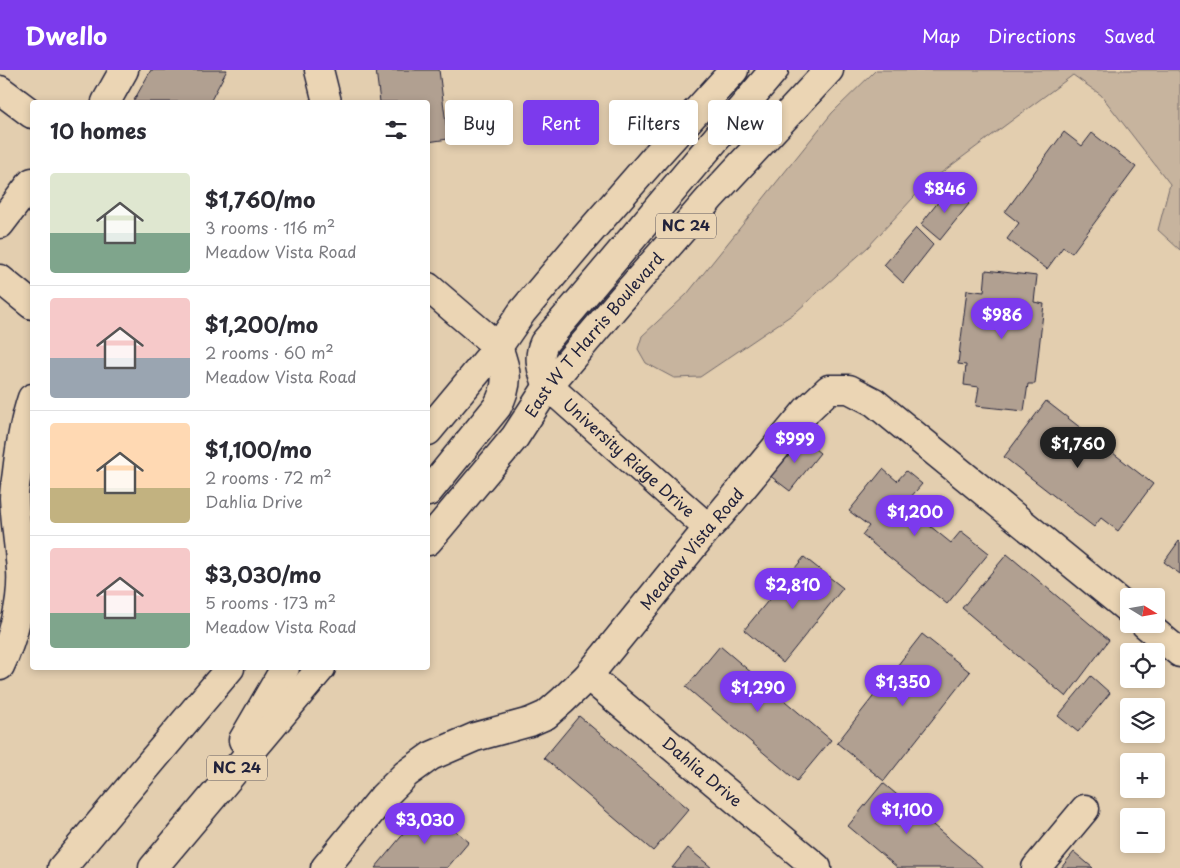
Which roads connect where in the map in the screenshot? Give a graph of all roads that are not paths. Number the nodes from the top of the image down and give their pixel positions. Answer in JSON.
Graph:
{"nodes":[{"id":1,"x":124,"y":70,"type":"edge"},
{"id":2,"x":319,"y":70,"type":"edge"},
{"id":3,"x":734,"y":70,"type":"edge"},
{"id":4,"x":774,"y":70,"type":"edge"},
{"id":5,"x":829,"y":70,"type":"edge"},
{"id":6,"x":0,"y":90,"type":"edge"},
{"id":7,"x":107,"y":100,"type":"edge"},
{"id":8,"x":326,"y":100,"type":"edge"},
{"id":9,"x":30,"y":112,"type":"edge"},
{"id":10,"x":30,"y":185,"type":"edge"},
{"id":11,"x":0,"y":224,"type":"edge"},
{"id":12,"x":0,"y":279,"type":"edge"},
{"id":13,"x":430,"y":289,"type":"edge"},
{"id":14,"x":30,"y":303,"type":"edge"},
{"id":15,"x":498,"y":346,"type":"junction"},
{"id":16,"x":548,"y":386,"type":"junction"},
{"id":17,"x":30,"y":404,"type":"edge"},
{"id":18,"x":430,"y":429,"type":"edge"},
{"id":19,"x":430,"y":490,"type":"edge"},
{"id":20,"x":708,"y":528,"type":"junction"},
{"id":21,"x":430,"y":539,"type":"edge"},
{"id":22,"x":10,"y":593,"type":"edge"},
{"id":23,"x":1120,"y":603,"type":"edge"},
{"id":24,"x":1156,"y":633,"type":"edge"},
{"id":25,"x":1180,"y":653,"type":"edge"},
{"id":26,"x":0,"y":666,"type":"edge"},
{"id":27,"x":228,"y":670,"type":"edge"},
{"id":28,"x":284,"y":670,"type":"edge"},
{"id":29,"x":319,"y":670,"type":"edge"},
{"id":30,"x":588,"y":676,"type":"junction"},
{"id":31,"x":206,"y":804,"type":"junction"},
{"id":32,"x":1085,"y":809,"type":"dead end"},
{"id":33,"x":62,"y":868,"type":"edge"},
{"id":34,"x":153,"y":868,"type":"edge"},
{"id":35,"x":325,"y":868,"type":"edge"},
{"id":36,"x":817,"y":868,"type":"edge"},
{"id":37,"x":1036,"y":868,"type":"edge"}],
"edges":[{"from":1,"to":7,"type":"main road"},
{"from":2,"to":8,"type":"main road"},
{"from":3,"to":15,"type":"main road"},
{"from":4,"to":16,"type":"main road"},
{"from":5,"to":16,"type":"main road","name":"East W T Harris Boulevard","number":"NC 24"},
{"from":6,"to":9,"type":"main road"},
{"from":10,"to":11,"type":"main road"},
{"from":12,"to":14,"type":"main road"},
{"from":13,"to":15,"type":"main road"},
{"from":15,"to":18,"type":"main road"},
{"from":15,"to":19,"type":"main road"},
{"from":16,"to":20,"type":"main road","name":"University Ridge Drive"},
{"from":16,"to":21,"type":"main road","name":"East W T Harris Boulevard","number":"NC 24"},
{"from":17,"to":22,"type":"main road"},
{"from":20,"to":23,"type":"main road","name":"Meadow Vista Road"},
{"from":20,"to":30,"type":"main road","name":"Meadow Vista Road"},
{"from":22,"to":26,"type":"main road"},
{"from":24,"to":25,"type":"main road"},
{"from":27,"to":33,"type":"main road"},
{"from":28,"to":31,"type":"main road"},
{"from":29,"to":31,"type":"main road","number":"NC 24"},
{"from":30,"to":35,"type":"main road","name":"Meadow Vista Road"},
{"from":30,"to":36,"type":"main road","name":"Dahlia Drive"},
{"from":31,"to":34,"type":"main road","number":"NC 24"},
{"from":32,"to":37,"type":"main road"}]}
